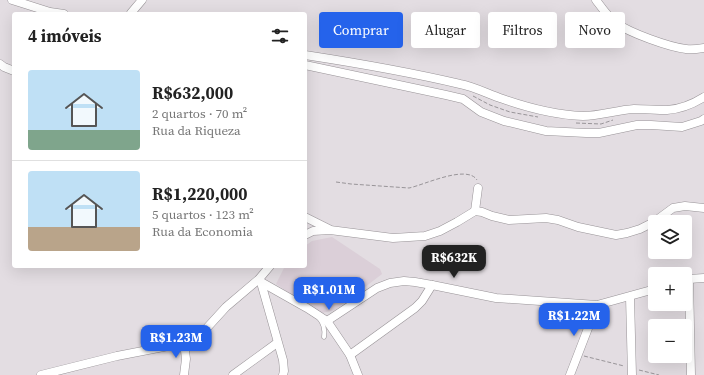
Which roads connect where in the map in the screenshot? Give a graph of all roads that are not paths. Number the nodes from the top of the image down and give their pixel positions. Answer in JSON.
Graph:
{"nodes":[{"id":1,"x":12,"y":0,"type":"edge"},
{"id":2,"x":142,"y":0,"type":"edge"},
{"id":3,"x":596,"y":0,"type":"edge"},
{"id":4,"x":50,"y":12,"type":"edge"},
{"id":5,"x":132,"y":12,"type":"edge"},
{"id":6,"x":704,"y":48,"type":"edge"},
{"id":7,"x":307,"y":54,"type":"edge"},
{"id":8,"x":0,"y":64,"type":"edge"},
{"id":9,"x":307,"y":65,"type":"edge"},
{"id":10,"x":12,"y":70,"type":"edge"},
{"id":11,"x":704,"y":97,"type":"edge"},
{"id":12,"x":704,"y":119,"type":"edge"},
{"id":13,"x":478,"y":188,"type":"road end"},
{"id":14,"x":704,"y":208,"type":"edge"},
{"id":15,"x":474,"y":211,"type":"junction"},
{"id":16,"x":307,"y":218,"type":"edge"},
{"id":17,"x":330,"y":230,"type":"junction"},
{"id":18,"x":307,"y":234,"type":"edge"},
{"id":19,"x":269,"y":268,"type":"edge"},
{"id":20,"x":704,"y":278,"type":"edge"},
{"id":21,"x":692,"y":279,"type":"edge"},
{"id":22,"x":260,"y":280,"type":"junction"},
{"id":23,"x":432,"y":285,"type":"junction"},
{"id":24,"x":648,"y":291,"type":"edge"},
{"id":25,"x":630,"y":297,"type":"junction"},
{"id":26,"x":597,"y":305,"type":"junction"},
{"id":27,"x":688,"y":311,"type":"edge"},
{"id":28,"x":315,"y":313,"type":"junction"},
{"id":29,"x":327,"y":321,"type":"junction"},
{"id":30,"x":324,"y":338,"type":"dead end"},
{"id":31,"x":184,"y":343,"type":"junction"},
{"id":32,"x":277,"y":343,"type":"junction"},
{"id":33,"x":350,"y":355,"type":"junction"},
{"id":34,"x":632,"y":372,"type":"edge"},
{"id":35,"x":41,"y":375,"type":"edge"},
{"id":36,"x":184,"y":375,"type":"edge"},
{"id":37,"x":233,"y":375,"type":"edge"},
{"id":38,"x":283,"y":375,"type":"edge"},
{"id":39,"x":358,"y":375,"type":"edge"},
{"id":40,"x":570,"y":375,"type":"edge"},
{"id":41,"x":691,"y":375,"type":"edge"}],
"edges":[{"from":1,"to":4,"type":"street"},
{"from":2,"to":5,"type":"street"},
{"from":3,"to":6,"type":"street"},
{"from":7,"to":11,"type":"street"},
{"from":8,"to":10,"type":"street"},
{"from":9,"to":12,"type":"street"},
{"from":13,"to":15,"type":"street"},
{"from":14,"to":15,"type":"street"},
{"from":15,"to":17,"type":"street"},
{"from":16,"to":17,"type":"street"},
{"from":17,"to":18,"type":"street"},
{"from":19,"to":22,"type":"street"},
{"from":20,"to":21,"type":"street"},
{"from":22,"to":28,"type":"street"},
{"from":22,"to":31,"type":"street"},
{"from":22,"to":32,"type":"street"},
{"from":23,"to":26,"type":"street"},
{"from":23,"to":29,"type":"street"},
{"from":23,"to":33,"type":"street"},
{"from":24,"to":25,"type":"street"},
{"from":25,"to":26,"type":"street"},
{"from":25,"to":34,"type":"street"},
{"from":26,"to":40,"type":"street"},
{"from":27,"to":41,"type":"street"},
{"from":28,"to":29,"type":"street"},
{"from":28,"to":30,"type":"lane"},
{"from":29,"to":33,"type":"street"},
{"from":31,"to":35,"type":"street"},
{"from":31,"to":36,"type":"street"},
{"from":32,"to":37,"type":"street"},
{"from":32,"to":38,"type":"street"},
{"from":33,"to":39,"type":"street"}]}
